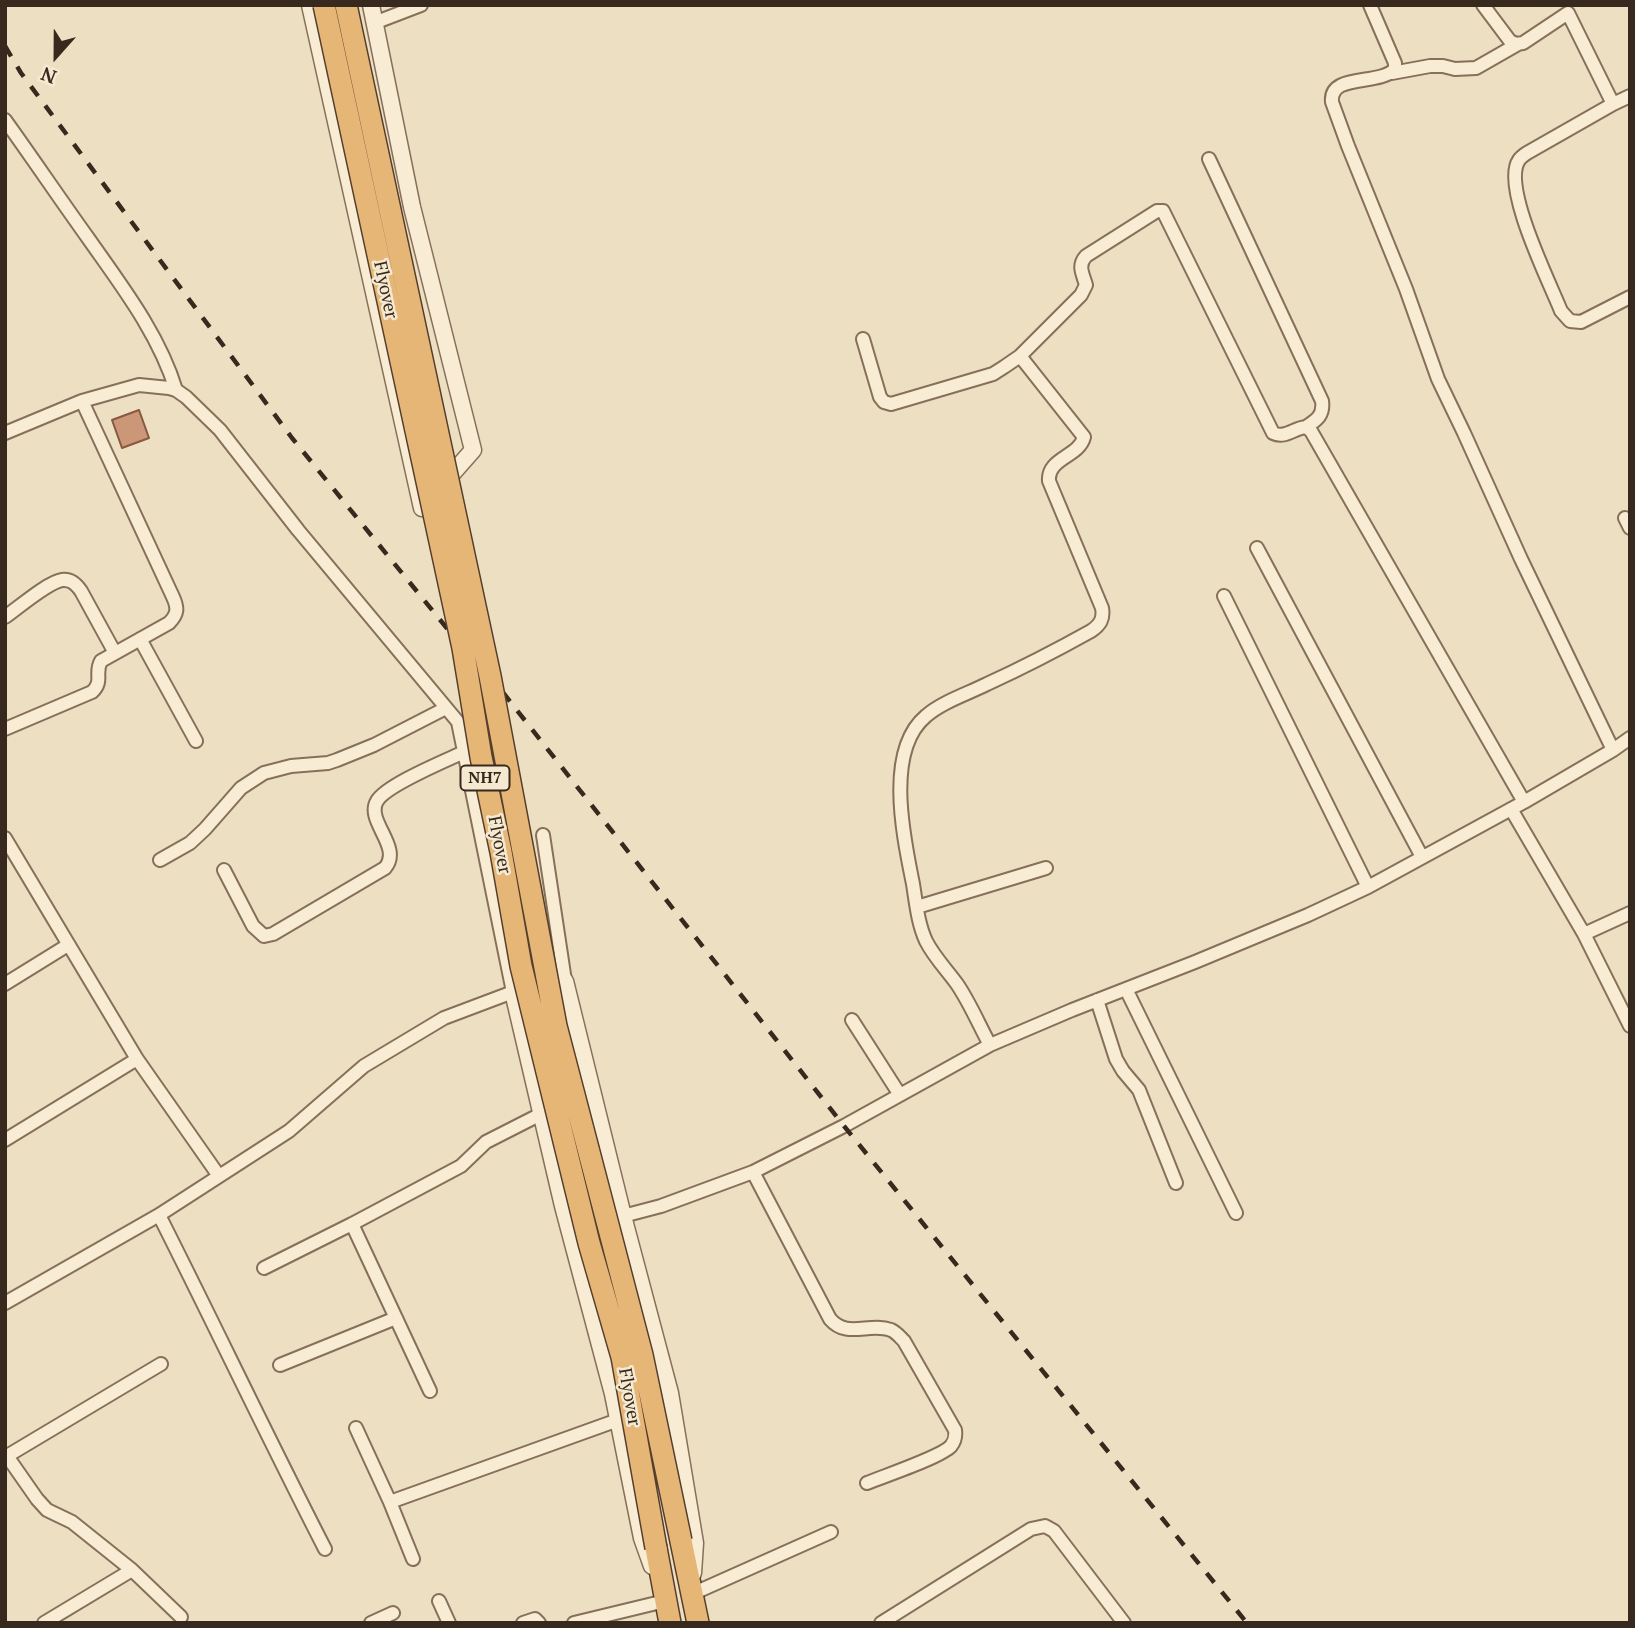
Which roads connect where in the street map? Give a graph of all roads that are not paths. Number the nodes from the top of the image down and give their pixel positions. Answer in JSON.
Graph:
{"nodes":[{"id":1,"x":310,"y":5,"type":"edge"},
{"id":2,"x":324,"y":5,"type":"edge"},
{"id":3,"x":346,"y":5,"type":"edge"},
{"id":4,"x":371,"y":5,"type":"edge"},
{"id":5,"x":421,"y":5,"type":"edge"},
{"id":6,"x":1370,"y":5,"type":"edge"},
{"id":7,"x":1483,"y":5,"type":"edge"},
{"id":8,"x":1581,"y":5,"type":"edge"},
{"id":9,"x":1568,"y":13,"type":"junction"},
{"id":10,"x":374,"y":23,"type":"junction"},
{"id":11,"x":1518,"y":44,"type":"junction"},
{"id":12,"x":1392,"y":73,"type":"junction"},
{"id":13,"x":1630,"y":96,"type":"edge"},
{"id":14,"x":1613,"y":104,"type":"junction"},
{"id":15,"x":5,"y":120,"type":"edge"},
{"id":16,"x":1209,"y":159,"type":"dead end"},
{"id":17,"x":1630,"y":297,"type":"edge"},
{"id":18,"x":863,"y":339,"type":"dead end"},
{"id":19,"x":1020,"y":356,"type":"junction"},
{"id":20,"x":176,"y":390,"type":"junction"},
{"id":21,"x":82,"y":401,"type":"junction"},
{"id":22,"x":1306,"y":427,"type":"junction"},
{"id":23,"x":5,"y":433,"type":"edge"},
{"id":24,"x":1256,"y":548,"type":"dead end"},
{"id":25,"x":1224,"y":596,"type":"dead end"},
{"id":26,"x":5,"y":617,"type":"edge"},
{"id":27,"x":140,"y":639,"type":"junction"},
{"id":28,"x":115,"y":653,"type":"junction"},
{"id":29,"x":446,"y":708,"type":"junction"},
{"id":30,"x":5,"y":729,"type":"edge"},
{"id":31,"x":1630,"y":738,"type":"edge"},
{"id":32,"x":196,"y":741,"type":"dead end"},
{"id":33,"x":1613,"y":750,"type":"junction"},
{"id":34,"x":464,"y":752,"type":"junction"},
{"id":35,"x":1524,"y":802,"type":"junction"},
{"id":36,"x":1511,"y":809,"type":"junction"},
{"id":37,"x":543,"y":835,"type":"dead end"},
{"id":38,"x":5,"y":838,"type":"edge"},
{"id":39,"x":10,"y":855,"type":"edge"},
{"id":40,"x":1422,"y":857,"type":"junction"},
{"id":41,"x":160,"y":860,"type":"dead end"},
{"id":42,"x":1046,"y":868,"type":"dead end"},
{"id":43,"x":224,"y":870,"type":"dead end"},
{"id":44,"x":1367,"y":887,"type":"junction"},
{"id":45,"x":917,"y":907,"type":"junction"},
{"id":46,"x":1630,"y":913,"type":"edge"},
{"id":47,"x":1584,"y":934,"type":"junction"},
{"id":48,"x":68,"y":945,"type":"junction"},
{"id":49,"x":565,"y":981,"type":"junction"},
{"id":50,"x":5,"y":984,"type":"edge"},
{"id":51,"x":1126,"y":989,"type":"junction"},
{"id":52,"x":513,"y":992,"type":"junction"},
{"id":53,"x":1097,"y":1000,"type":"junction"},
{"id":54,"x":852,"y":1020,"type":"dead end"},
{"id":55,"x":1630,"y":1026,"type":"edge"},
{"id":56,"x":990,"y":1045,"type":"junction"},
{"id":57,"x":137,"y":1059,"type":"junction"},
{"id":58,"x":900,"y":1095,"type":"junction"},
{"id":59,"x":541,"y":1114,"type":"junction"},
{"id":60,"x":5,"y":1140,"type":"edge"},
{"id":61,"x":753,"y":1172,"type":"junction"},
{"id":62,"x":219,"y":1176,"type":"junction"},
{"id":63,"x":1176,"y":1183,"type":"dead end"},
{"id":64,"x":1236,"y":1213,"type":"dead end"},
{"id":65,"x":159,"y":1215,"type":"junction"},
{"id":66,"x":623,"y":1216,"type":"junction"},
{"id":67,"x":352,"y":1224,"type":"junction"},
{"id":68,"x":264,"y":1268,"type":"dead end"},
{"id":69,"x":5,"y":1303,"type":"edge"},
{"id":70,"x":396,"y":1318,"type":"junction"},
{"id":71,"x":161,"y":1364,"type":"dead end"},
{"id":72,"x":280,"y":1365,"type":"dead end"},
{"id":73,"x":430,"y":1391,"type":"dead end"},
{"id":74,"x":618,"y":1420,"type":"junction"},
{"id":75,"x":356,"y":1427,"type":"dead end"},
{"id":76,"x":6,"y":1454,"type":"edge"},
{"id":77,"x":867,"y":1483,"type":"dead end"},
{"id":78,"x":390,"y":1502,"type":"junction"},
{"id":79,"x":831,"y":1532,"type":"dead end"},
{"id":80,"x":325,"y":1549,"type":"dead end"},
{"id":81,"x":413,"y":1559,"type":"dead end"},
{"id":82,"x":132,"y":1570,"type":"junction"},
{"id":83,"x":692,"y":1594,"type":"junction"},
{"id":84,"x":439,"y":1601,"type":"dead end"},
{"id":85,"x":665,"y":1601,"type":"junction"},
{"id":86,"x":393,"y":1613,"type":"dead end"},
{"id":87,"x":181,"y":1617,"type":"dead end"},
{"id":88,"x":44,"y":1623,"type":"edge"},
{"id":89,"x":371,"y":1623,"type":"edge"},
{"id":90,"x":449,"y":1623,"type":"edge"},
{"id":91,"x":523,"y":1623,"type":"edge"},
{"id":92,"x":539,"y":1623,"type":"edge"},
{"id":93,"x":573,"y":1623,"type":"edge"},
{"id":94,"x":670,"y":1623,"type":"edge"},
{"id":95,"x":698,"y":1623,"type":"edge"},
{"id":96,"x":881,"y":1623,"type":"edge"},
{"id":97,"x":1124,"y":1623,"type":"edge"}],
"edges":[{"from":1,"to":10,"type":"street"},
{"from":2,"to":85,"type":"highway","name":"Flyover","number":"NH7","bridge":true},
{"from":3,"to":83,"type":"highway","name":"Flyover","number":"NH7","bridge":true},
{"from":4,"to":10,"type":"street"},
{"from":5,"to":10,"type":"street"},
{"from":6,"to":12,"type":"street"},
{"from":7,"to":11,"type":"street"},
{"from":8,"to":9,"type":"street"},
{"from":9,"to":11,"type":"street"},
{"from":9,"to":14,"type":"street"},
{"from":11,"to":12,"type":"street"},
{"from":12,"to":33,"type":"street"},
{"from":13,"to":14,"type":"street"},
{"from":14,"to":17,"type":"street"},
{"from":15,"to":20,"type":"street"},
{"from":16,"to":22,"type":"street"},
{"from":18,"to":19,"type":"street"},
{"from":19,"to":22,"type":"street"},
{"from":19,"to":45,"type":"street"},
{"from":20,"to":21,"type":"street"},
{"from":20,"to":29,"type":"street"},
{"from":21,"to":23,"type":"street"},
{"from":21,"to":27,"type":"street"},
{"from":22,"to":35,"type":"street"},
{"from":24,"to":40,"type":"street"},
{"from":25,"to":44,"type":"street"},
{"from":26,"to":28,"type":"street"},
{"from":27,"to":28,"type":"street"},
{"from":27,"to":32,"type":"street"},
{"from":28,"to":30,"type":"street"},
{"from":29,"to":34,"type":"street"},
{"from":29,"to":41,"type":"street"},
{"from":31,"to":33,"type":"street"},
{"from":33,"to":35,"type":"street"},
{"from":34,"to":43,"type":"street"},
{"from":34,"to":52,"type":"street"},
{"from":35,"to":36,"type":"street"},
{"from":36,"to":40,"type":"street"},
{"from":36,"to":47,"type":"street"},
{"from":37,"to":49,"type":"street"},
{"from":38,"to":39,"type":"street"},
{"from":39,"to":48,"type":"street"},
{"from":40,"to":44,"type":"street"},
{"from":42,"to":45,"type":"street"},
{"from":44,"to":51,"type":"street"},
{"from":45,"to":56,"type":"street"},
{"from":46,"to":47,"type":"street"},
{"from":47,"to":55,"type":"street"},
{"from":48,"to":50,"type":"street"},
{"from":48,"to":57,"type":"street"},
{"from":49,"to":52,"type":"street"},
{"from":49,"to":66,"type":"street"},
{"from":51,"to":53,"type":"street"},
{"from":51,"to":64,"type":"street"},
{"from":52,"to":59,"type":"street"},
{"from":52,"to":62,"type":"street"},
{"from":53,"to":56,"type":"street"},
{"from":53,"to":63,"type":"street"},
{"from":54,"to":58,"type":"street"},
{"from":56,"to":58,"type":"street"},
{"from":57,"to":60,"type":"street"},
{"from":57,"to":62,"type":"street"},
{"from":58,"to":61,"type":"street"},
{"from":59,"to":67,"type":"street"},
{"from":59,"to":74,"type":"street"},
{"from":61,"to":66,"type":"street"},
{"from":61,"to":77,"type":"street"},
{"from":62,"to":65,"type":"street"},
{"from":65,"to":69,"type":"street"},
{"from":65,"to":80,"type":"street"},
{"from":66,"to":83,"type":"street"},
{"from":67,"to":68,"type":"street"},
{"from":67,"to":70,"type":"street"},
{"from":70,"to":72,"type":"street"},
{"from":70,"to":73,"type":"street"},
{"from":71,"to":76,"type":"street"},
{"from":74,"to":78,"type":"street"},
{"from":74,"to":85,"type":"street"},
{"from":75,"to":78,"type":"street"},
{"from":76,"to":82,"type":"street"},
{"from":78,"to":81,"type":"street"},
{"from":79,"to":83,"type":"street"},
{"from":82,"to":87,"type":"street"},
{"from":82,"to":88,"type":"street"},
{"from":83,"to":95,"type":"highway","number":"NH7"},
{"from":84,"to":90,"type":"street"},
{"from":85,"to":93,"type":"street"},
{"from":85,"to":94,"type":"highway","number":"NH7"},
{"from":86,"to":89,"type":"street"},
{"from":91,"to":92,"type":"street"},
{"from":96,"to":97,"type":"street"}]}
